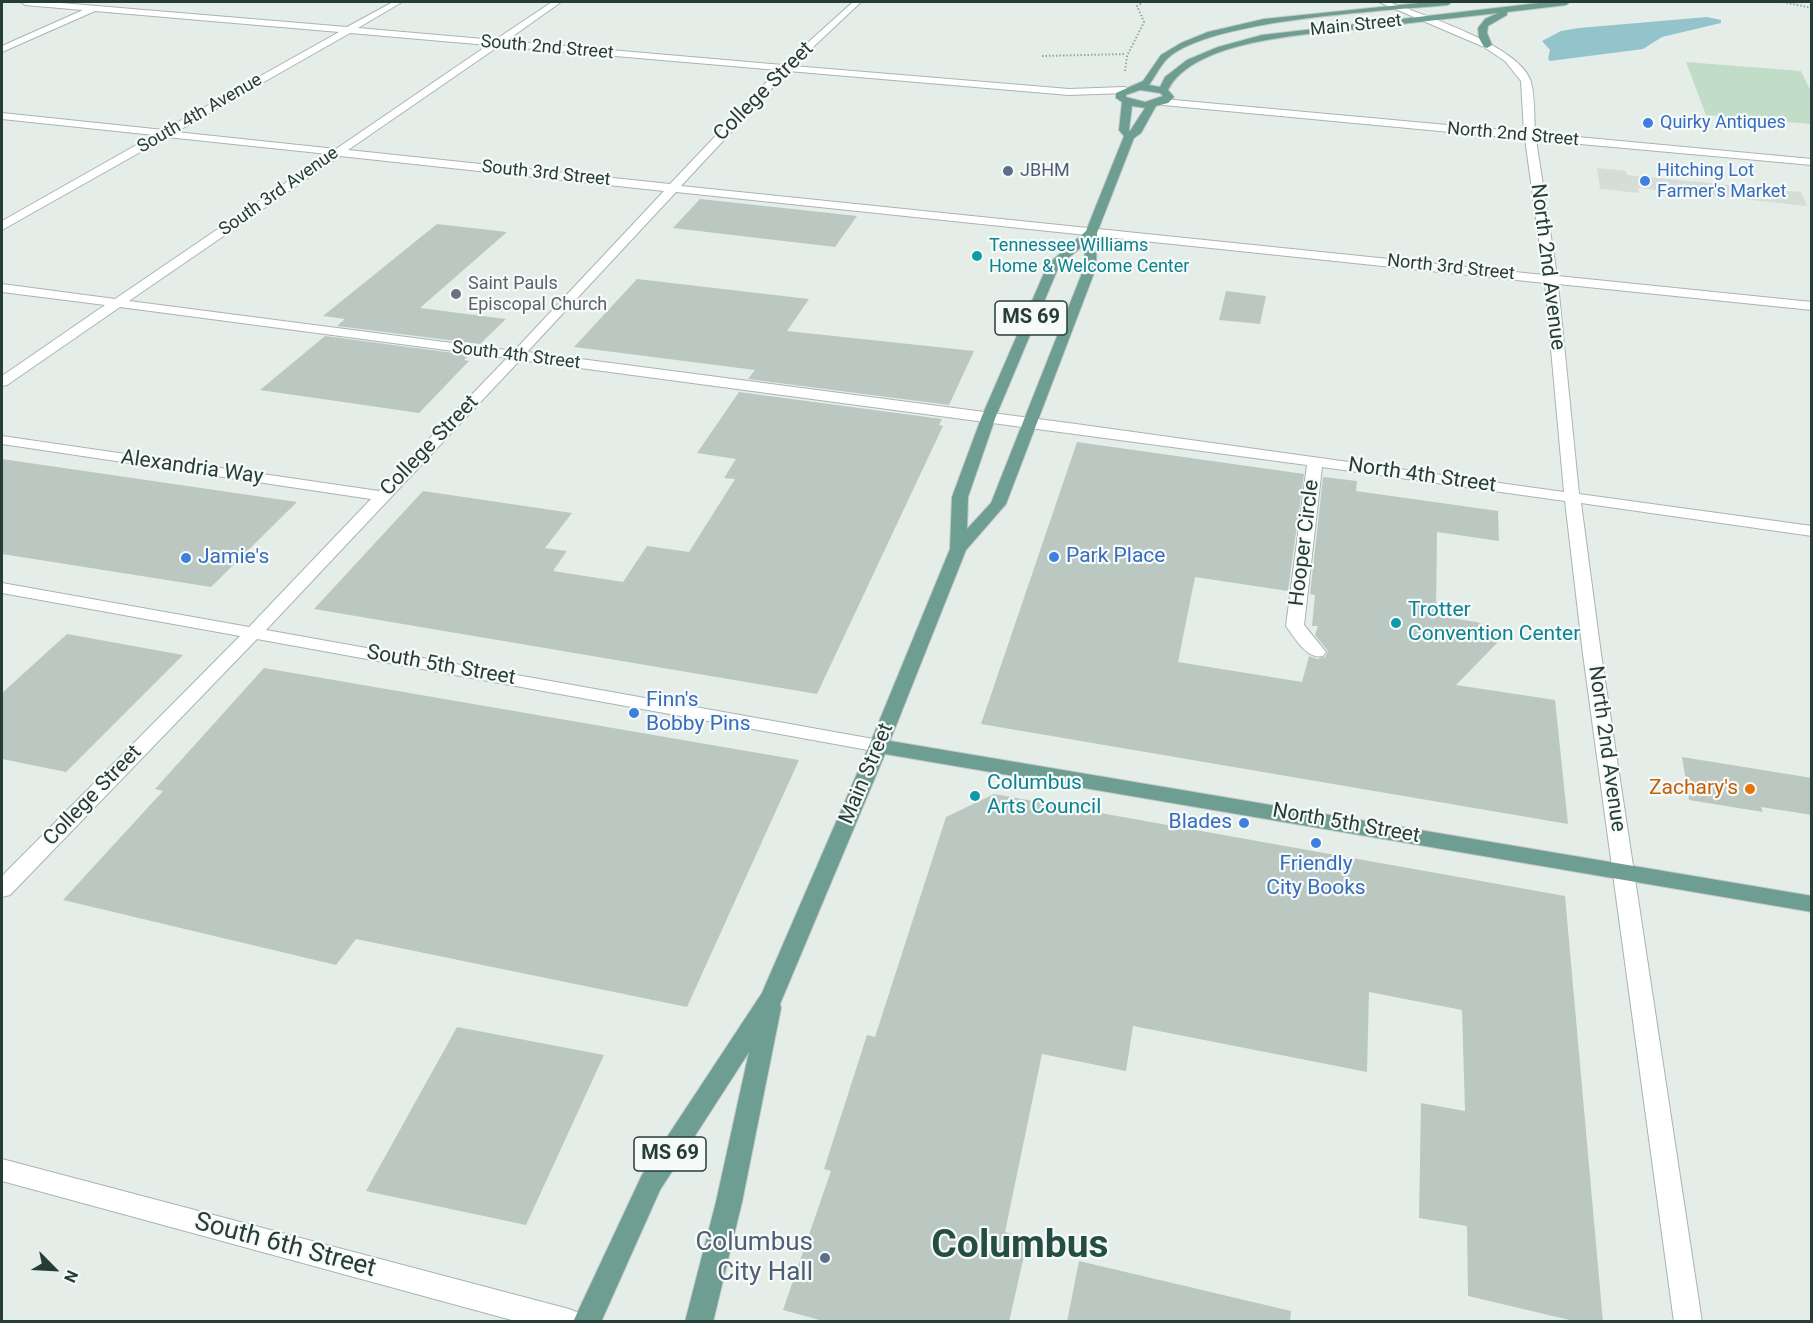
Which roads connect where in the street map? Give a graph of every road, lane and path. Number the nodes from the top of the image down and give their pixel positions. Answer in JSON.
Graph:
{"nodes":[{"id":1,"x":25,"y":2,"type":"edge"},
{"id":2,"x":109,"y":2,"type":"edge"},
{"id":3,"x":398,"y":2,"type":"edge"},
{"id":4,"x":557,"y":2,"type":"edge"},
{"id":5,"x":857,"y":2,"type":"edge"},
{"id":6,"x":1137,"y":2,"type":"edge"},
{"id":7,"x":1144,"y":2,"type":"edge"},
{"id":8,"x":1383,"y":2,"type":"edge"},
{"id":9,"x":1448,"y":2,"type":"edge"},
{"id":10,"x":1566,"y":2,"type":"edge"},
{"id":11,"x":1783,"y":2,"type":"edge"},
{"id":12,"x":1324,"y":5,"type":"dead end"},
{"id":13,"x":95,"y":8,"type":"junction"},
{"id":14,"x":1400,"y":8,"type":"junction"},
{"id":15,"x":1514,"y":8,"type":"junction"},
{"id":16,"x":1812,"y":8,"type":"edge"},
{"id":17,"x":1302,"y":17,"type":"junction"},
{"id":18,"x":1425,"y":18,"type":"junction"},
{"id":19,"x":348,"y":30,"type":"junction"},
{"id":20,"x":494,"y":43,"type":"junction"},
{"id":21,"x":1487,"y":45,"type":"junction"},
{"id":22,"x":2,"y":50,"type":"edge"},
{"id":23,"x":1126,"y":54,"type":"junction"},
{"id":24,"x":1042,"y":56,"type":"dead end"},
{"id":25,"x":784,"y":69,"type":"junction"},
{"id":26,"x":1125,"y":75,"type":"dead end"},
{"id":27,"x":1139,"y":87,"type":"junction"},
{"id":28,"x":1124,"y":96,"type":"junction"},
{"id":29,"x":1162,"y":98,"type":"junction"},
{"id":30,"x":2,"y":116,"type":"edge"},
{"id":31,"x":165,"y":134,"type":"junction"},
{"id":32,"x":1129,"y":136,"type":"junction"},
{"id":33,"x":1530,"y":136,"type":"junction"},
{"id":34,"x":337,"y":152,"type":"junction"},
{"id":35,"x":1812,"y":162,"type":"edge"},
{"id":36,"x":672,"y":188,"type":"junction"},
{"id":37,"x":2,"y":226,"type":"edge"},
{"id":38,"x":1091,"y":232,"type":"junction"},
{"id":39,"x":1551,"y":278,"type":"junction"},
{"id":40,"x":2,"y":288,"type":"edge"},
{"id":41,"x":118,"y":304,"type":"junction"},
{"id":42,"x":1812,"y":306,"type":"edge"},
{"id":43,"x":516,"y":356,"type":"junction"},
{"id":44,"x":2,"y":382,"type":"edge"},
{"id":45,"x":989,"y":416,"type":"junction"},
{"id":46,"x":1031,"y":422,"type":"junction"},
{"id":47,"x":2,"y":440,"type":"edge"},
{"id":48,"x":1315,"y":461,"type":"junction"},
{"id":49,"x":383,"y":496,"type":"junction"},
{"id":50,"x":1572,"y":497,"type":"junction"},
{"id":51,"x":1812,"y":531,"type":"edge"},
{"id":52,"x":958,"y":549,"type":"junction"},
{"id":53,"x":2,"y":588,"type":"edge"},
{"id":54,"x":254,"y":632,"type":"junction"},
{"id":55,"x":1317,"y":652,"type":"dead end"},
{"id":56,"x":879,"y":746,"type":"junction"},
{"id":57,"x":1624,"y":871,"type":"junction"},
{"id":58,"x":2,"y":889,"type":"edge"},
{"id":59,"x":1812,"y":904,"type":"edge"},
{"id":60,"x":772,"y":997,"type":"junction"},
{"id":61,"x":2,"y":1170,"type":"edge"},
{"id":62,"x":569,"y":1322,"type":"edge"},
{"id":63,"x":587,"y":1322,"type":"edge"},
{"id":64,"x":699,"y":1322,"type":"edge"},
{"id":65,"x":1688,"y":1322,"type":"edge"}],
"edges":[{"from":1,"to":13,"type":"street","name":"South 2nd Street"},
{"from":2,"to":13,"type":"street"},
{"from":3,"to":19,"type":"street","name":"South 4th Avenue"},
{"from":4,"to":20,"type":"street","name":"South 3rd Avenue"},
{"from":5,"to":25,"type":"street","name":"College Street"},
{"from":6,"to":7,"type":"path"},
{"from":7,"to":23,"type":"path"},
{"from":8,"to":14,"type":"street","name":"North 2nd Avenue"},
{"from":9,"to":14,"type":"main road","name":"Main Street"},
{"from":10,"to":15,"type":"main road","name":"Main Street","number":"MS 69"},
{"from":11,"to":16,"type":"path"},
{"from":12,"to":17,"type":"main road"},
{"from":13,"to":19,"type":"street","name":"South 2nd Street"},
{"from":13,"to":22,"type":"street"},
{"from":14,"to":17,"type":"main road","name":"Main Street"},
{"from":14,"to":18,"type":"street","name":"North 2nd Avenue"},
{"from":15,"to":18,"type":"main road","name":"Main Street","number":"MS 69"},
{"from":15,"to":21,"type":"main road"},
{"from":17,"to":27,"type":"main road","name":"Main Street"},
{"from":18,"to":21,"type":"street","name":"North 2nd Avenue"},
{"from":18,"to":29,"type":"main road","name":"Main Street","number":"MS 69"},
{"from":19,"to":20,"type":"street","name":"South 2nd Street"},
{"from":19,"to":31,"type":"street","name":"South 4th Avenue"},
{"from":20,"to":25,"type":"street","name":"South 2nd Street"},
{"from":20,"to":34,"type":"street","name":"South 3rd Avenue"},
{"from":21,"to":33,"type":"street","name":"North 2nd Avenue"},
{"from":23,"to":24,"type":"path"},
{"from":23,"to":26,"type":"path"},
{"from":25,"to":28,"type":"street","name":"South 2nd Street"},
{"from":25,"to":36,"type":"street","name":"College Street"},
{"from":27,"to":28,"type":"main road"},
{"from":27,"to":29,"type":"main road"},
{"from":28,"to":29,"type":"main road"},
{"from":28,"to":32,"type":"main road","name":"Main Street","number":"MS 69"},
{"from":29,"to":32,"type":"main road","name":"Main Street","number":"MS 69"},
{"from":29,"to":33,"type":"street","name":"North 2nd Street"},
{"from":30,"to":31,"type":"street","name":"South 3rd Street"},
{"from":31,"to":34,"type":"street","name":"South 3rd Street"},
{"from":31,"to":37,"type":"street","name":"South 4th Avenue"},
{"from":32,"to":38,"type":"main road","name":"Main Street","number":"MS 69"},
{"from":33,"to":35,"type":"street","name":"North 2nd Street"},
{"from":33,"to":39,"type":"street","name":"North 2nd Avenue"},
{"from":34,"to":36,"type":"street","name":"South 3rd Street"},
{"from":34,"to":41,"type":"street","name":"South 3rd Avenue"},
{"from":36,"to":38,"type":"street","name":"South 3rd Street"},
{"from":36,"to":43,"type":"street","name":"College Street"},
{"from":38,"to":39,"type":"street","name":"North 3rd Street"},
{"from":38,"to":45,"type":"main road","name":"Main Street","number":"MS 69"},
{"from":38,"to":46,"type":"main road","name":"Main Street","number":"MS 69"},
{"from":39,"to":42,"type":"street","name":"North 3rd Street"},
{"from":39,"to":50,"type":"street","name":"North 2nd Avenue"},
{"from":40,"to":41,"type":"street","name":"South 4th Street"},
{"from":41,"to":43,"type":"street","name":"South 4th Street"},
{"from":41,"to":44,"type":"street","name":"South 3rd Avenue"},
{"from":43,"to":45,"type":"street","name":"South 4th Street"},
{"from":43,"to":49,"type":"street","name":"College Street"},
{"from":45,"to":46,"type":"street","name":"South 4th Street"},
{"from":45,"to":52,"type":"main road","name":"Main Street","number":"MS 69"},
{"from":46,"to":48,"type":"street","name":"North 4th Street"},
{"from":46,"to":52,"type":"main road","name":"Main Street","number":"MS 69"},
{"from":47,"to":49,"type":"street","name":"Alexandria Way"},
{"from":48,"to":50,"type":"street","name":"North 4th Street"},
{"from":48,"to":55,"type":"street","name":"Hooper Circle"},
{"from":49,"to":54,"type":"street","name":"College Street"},
{"from":50,"to":51,"type":"street","name":"North 4th Street"},
{"from":50,"to":57,"type":"street","name":"North 2nd Avenue"},
{"from":52,"to":56,"type":"main road","name":"Main Street","number":"MS 69"},
{"from":53,"to":54,"type":"street","name":"South 5th Street"},
{"from":54,"to":56,"type":"street","name":"South 5th Street"},
{"from":54,"to":58,"type":"street","name":"College Street"},
{"from":56,"to":57,"type":"main road","name":"North 5th Street"},
{"from":56,"to":60,"type":"main road","name":"Main Street","number":"MS 69"},
{"from":57,"to":59,"type":"main road","name":"North 5th Street"},
{"from":57,"to":65,"type":"street","name":"North 2nd Avenue"},
{"from":60,"to":63,"type":"main road","name":"Main Street","number":"MS 69"},
{"from":60,"to":64,"type":"main road","name":"Main Street","number":"MS 69"},
{"from":61,"to":62,"type":"street","name":"South 6th Street"}]}
